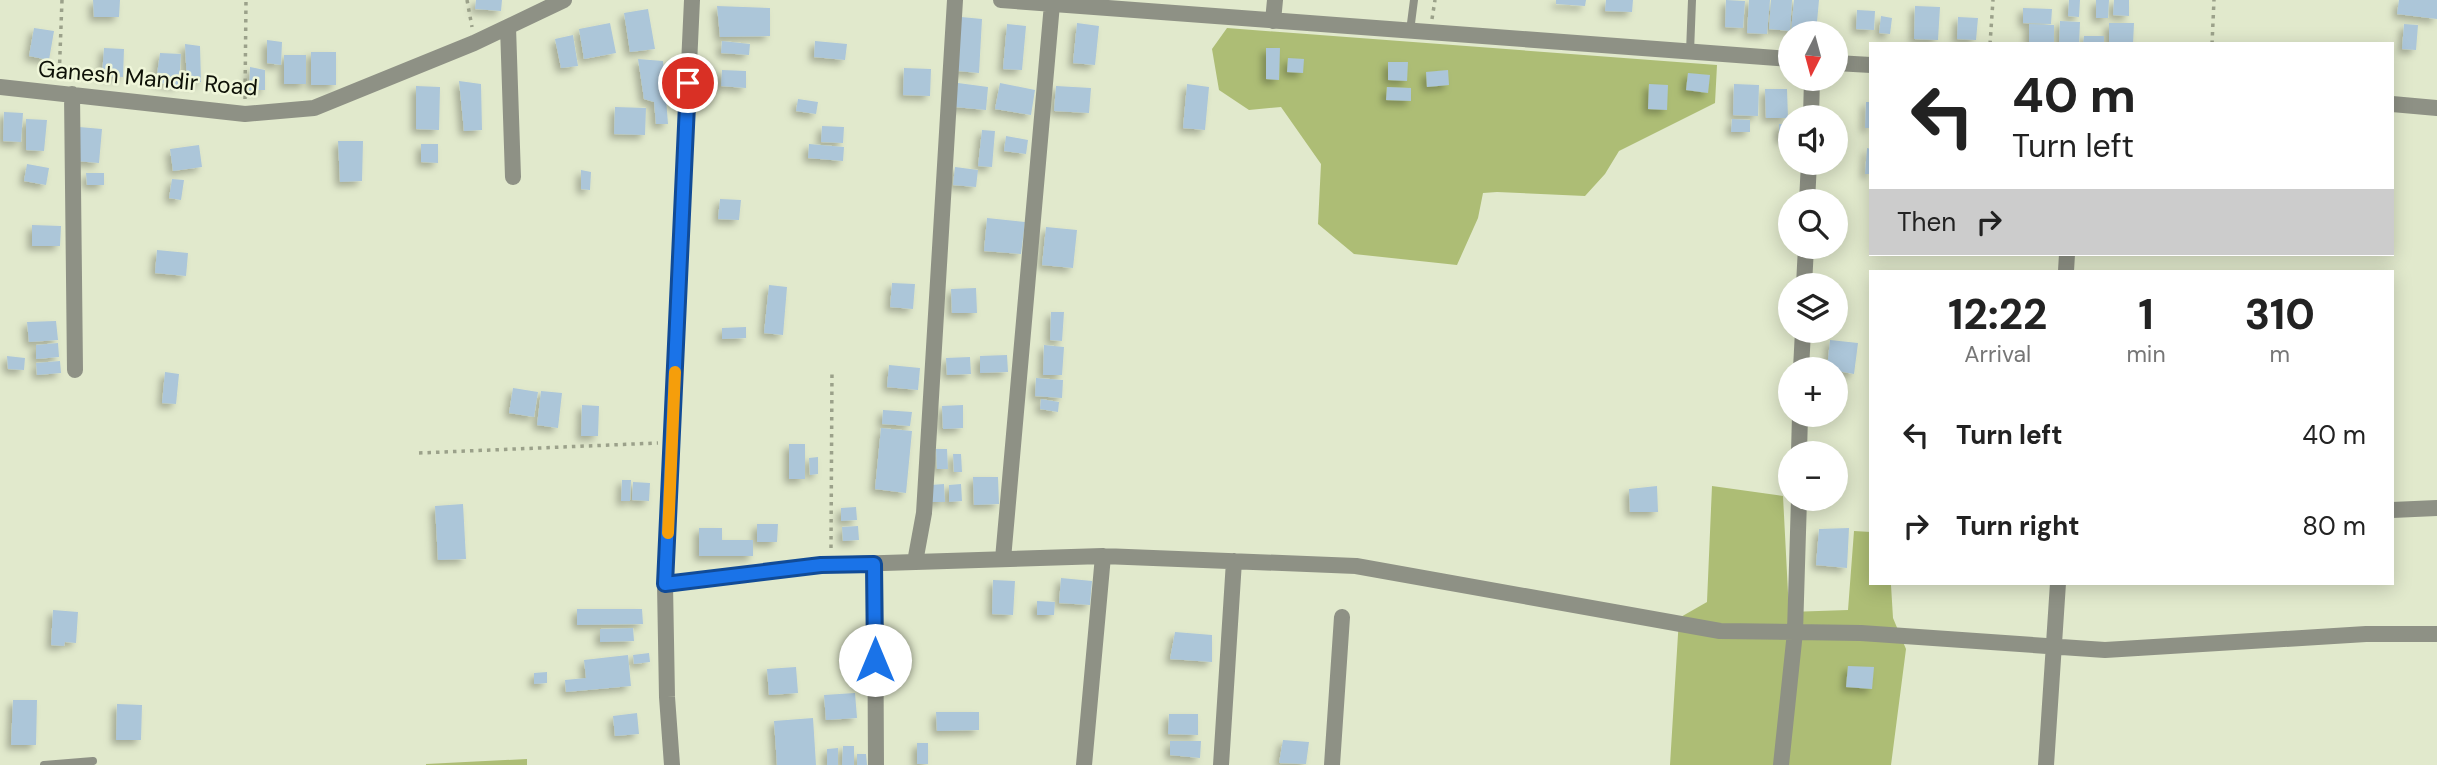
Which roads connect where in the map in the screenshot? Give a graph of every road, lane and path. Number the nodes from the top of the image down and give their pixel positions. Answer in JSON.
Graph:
{"nodes":[{"id":1,"x":62,"y":0,"type":"edge"},
{"id":2,"x":247,"y":0,"type":"edge"},
{"id":3,"x":467,"y":0,"type":"edge"},
{"id":4,"x":564,"y":0,"type":"edge"},
{"id":5,"x":692,"y":0,"type":"edge"},
{"id":6,"x":955,"y":0,"type":"edge"},
{"id":7,"x":1001,"y":0,"type":"edge"},
{"id":8,"x":1275,"y":0,"type":"edge"},
{"id":9,"x":1414,"y":0,"type":"edge"},
{"id":10,"x":1692,"y":0,"type":"edge"},
{"id":11,"x":1993,"y":0,"type":"edge"},
{"id":12,"x":2214,"y":0,"type":"edge"},
{"id":13,"x":1052,"y":4,"type":"junction"},
{"id":14,"x":1147,"y":6,"type":"edge"},
{"id":15,"x":1273,"y":21,"type":"junction"},
{"id":16,"x":508,"y":27,"type":"junction"},
{"id":17,"x":1410,"y":31,"type":"junction"},
{"id":18,"x":1990,"y":42,"type":"edge"},
{"id":19,"x":2212,"y":42,"type":"edge"},
{"id":20,"x":474,"y":43,"type":"junction"},
{"id":21,"x":1690,"y":52,"type":"junction"},
{"id":22,"x":1778,"y":59,"type":"edge"},
{"id":23,"x":1848,"y":64,"type":"edge"},
{"id":24,"x":1869,"y":65,"type":"edge"},
{"id":25,"x":0,"y":87,"type":"edge"},
{"id":26,"x":65,"y":93,"type":"junction"},
{"id":27,"x":2394,"y":104,"type":"edge"},
{"id":28,"x":2437,"y":108,"type":"edge"},
{"id":29,"x":245,"y":114,"type":"junction"},
{"id":30,"x":513,"y":177,"type":"dead end"},
{"id":31,"x":75,"y":370,"type":"dead end"},
{"id":32,"x":832,"y":370,"type":"dead end"},
{"id":33,"x":672,"y":442,"type":"junction"},
{"id":34,"x":419,"y":453,"type":"dead end"},
{"id":35,"x":2437,"y":508,"type":"edge"},
{"id":36,"x":2394,"y":510,"type":"edge"},
{"id":37,"x":1799,"y":511,"type":"edge"},
{"id":38,"x":1103,"y":556,"type":"junction"},
{"id":39,"x":1003,"y":559,"type":"junction"},
{"id":40,"x":1234,"y":561,"type":"junction"},
{"id":41,"x":915,"y":562,"type":"junction"},
{"id":42,"x":874,"y":564,"type":"junction"},
{"id":43,"x":830,"y":565,"type":"junction"},
{"id":44,"x":665,"y":584,"type":"junction"},
{"id":45,"x":2058,"y":585,"type":"edge"},
{"id":46,"x":1342,"y":617,"type":"dead end"},
{"id":47,"x":1795,"y":632,"type":"junction"},
{"id":48,"x":2437,"y":634,"type":"edge"},
{"id":49,"x":2055,"y":647,"type":"junction"},
{"id":50,"x":93,"y":761,"type":"dead end"},
{"id":51,"x":44,"y":765,"type":"edge"},
{"id":52,"x":672,"y":765,"type":"edge"},
{"id":53,"x":876,"y":765,"type":"edge"},
{"id":54,"x":1084,"y":765,"type":"edge"},
{"id":55,"x":1221,"y":765,"type":"edge"},
{"id":56,"x":1332,"y":765,"type":"edge"},
{"id":57,"x":1781,"y":765,"type":"edge"},
{"id":58,"x":2046,"y":765,"type":"edge"}],
"edges":[{"from":1,"to":26,"type":"path"},
{"from":2,"to":29,"type":"path"},
{"from":3,"to":20,"type":"path"},
{"from":4,"to":16,"type":"street","name":"Ganesh Mandir Road"},
{"from":5,"to":33,"type":"street"},
{"from":6,"to":41,"type":"street"},
{"from":7,"to":13,"type":"street"},
{"from":8,"to":15,"type":"street"},
{"from":9,"to":17,"type":"lane"},
{"from":10,"to":21,"type":"lane"},
{"from":11,"to":18,"type":"path"},
{"from":12,"to":19,"type":"path"},
{"from":13,"to":14,"type":"street"},
{"from":13,"to":39,"type":"street"},
{"from":14,"to":15,"type":"street"},
{"from":15,"to":17,"type":"street"},
{"from":16,"to":20,"type":"street","name":"Ganesh Mandir Road"},
{"from":16,"to":30,"type":"street"},
{"from":17,"to":21,"type":"street"},
{"from":20,"to":29,"type":"street","name":"Ganesh Mandir Road"},
{"from":21,"to":22,"type":"street"},
{"from":23,"to":24,"type":"street"},
{"from":25,"to":26,"type":"street","name":"Ganesh Mandir Road"},
{"from":26,"to":29,"type":"street","name":"Ganesh Mandir Road"},
{"from":26,"to":31,"type":"street"},
{"from":27,"to":28,"type":"street"},
{"from":32,"to":43,"type":"path"},
{"from":33,"to":34,"type":"path"},
{"from":33,"to":44,"type":"street"},
{"from":35,"to":36,"type":"street"},
{"from":37,"to":47,"type":"street"},
{"from":38,"to":39,"type":"street"},
{"from":38,"to":40,"type":"street"},
{"from":38,"to":54,"type":"street"},
{"from":39,"to":41,"type":"street"},
{"from":40,"to":47,"type":"street"},
{"from":40,"to":55,"type":"street"},
{"from":41,"to":42,"type":"street"},
{"from":42,"to":43,"type":"street"},
{"from":42,"to":53,"type":"street"},
{"from":43,"to":44,"type":"street"},
{"from":44,"to":52,"type":"street"},
{"from":45,"to":49,"type":"street"},
{"from":46,"to":56,"type":"street"},
{"from":47,"to":49,"type":"street"},
{"from":47,"to":57,"type":"street"},
{"from":48,"to":49,"type":"street"},
{"from":49,"to":58,"type":"street"},
{"from":50,"to":51,"type":"lane"}]}
